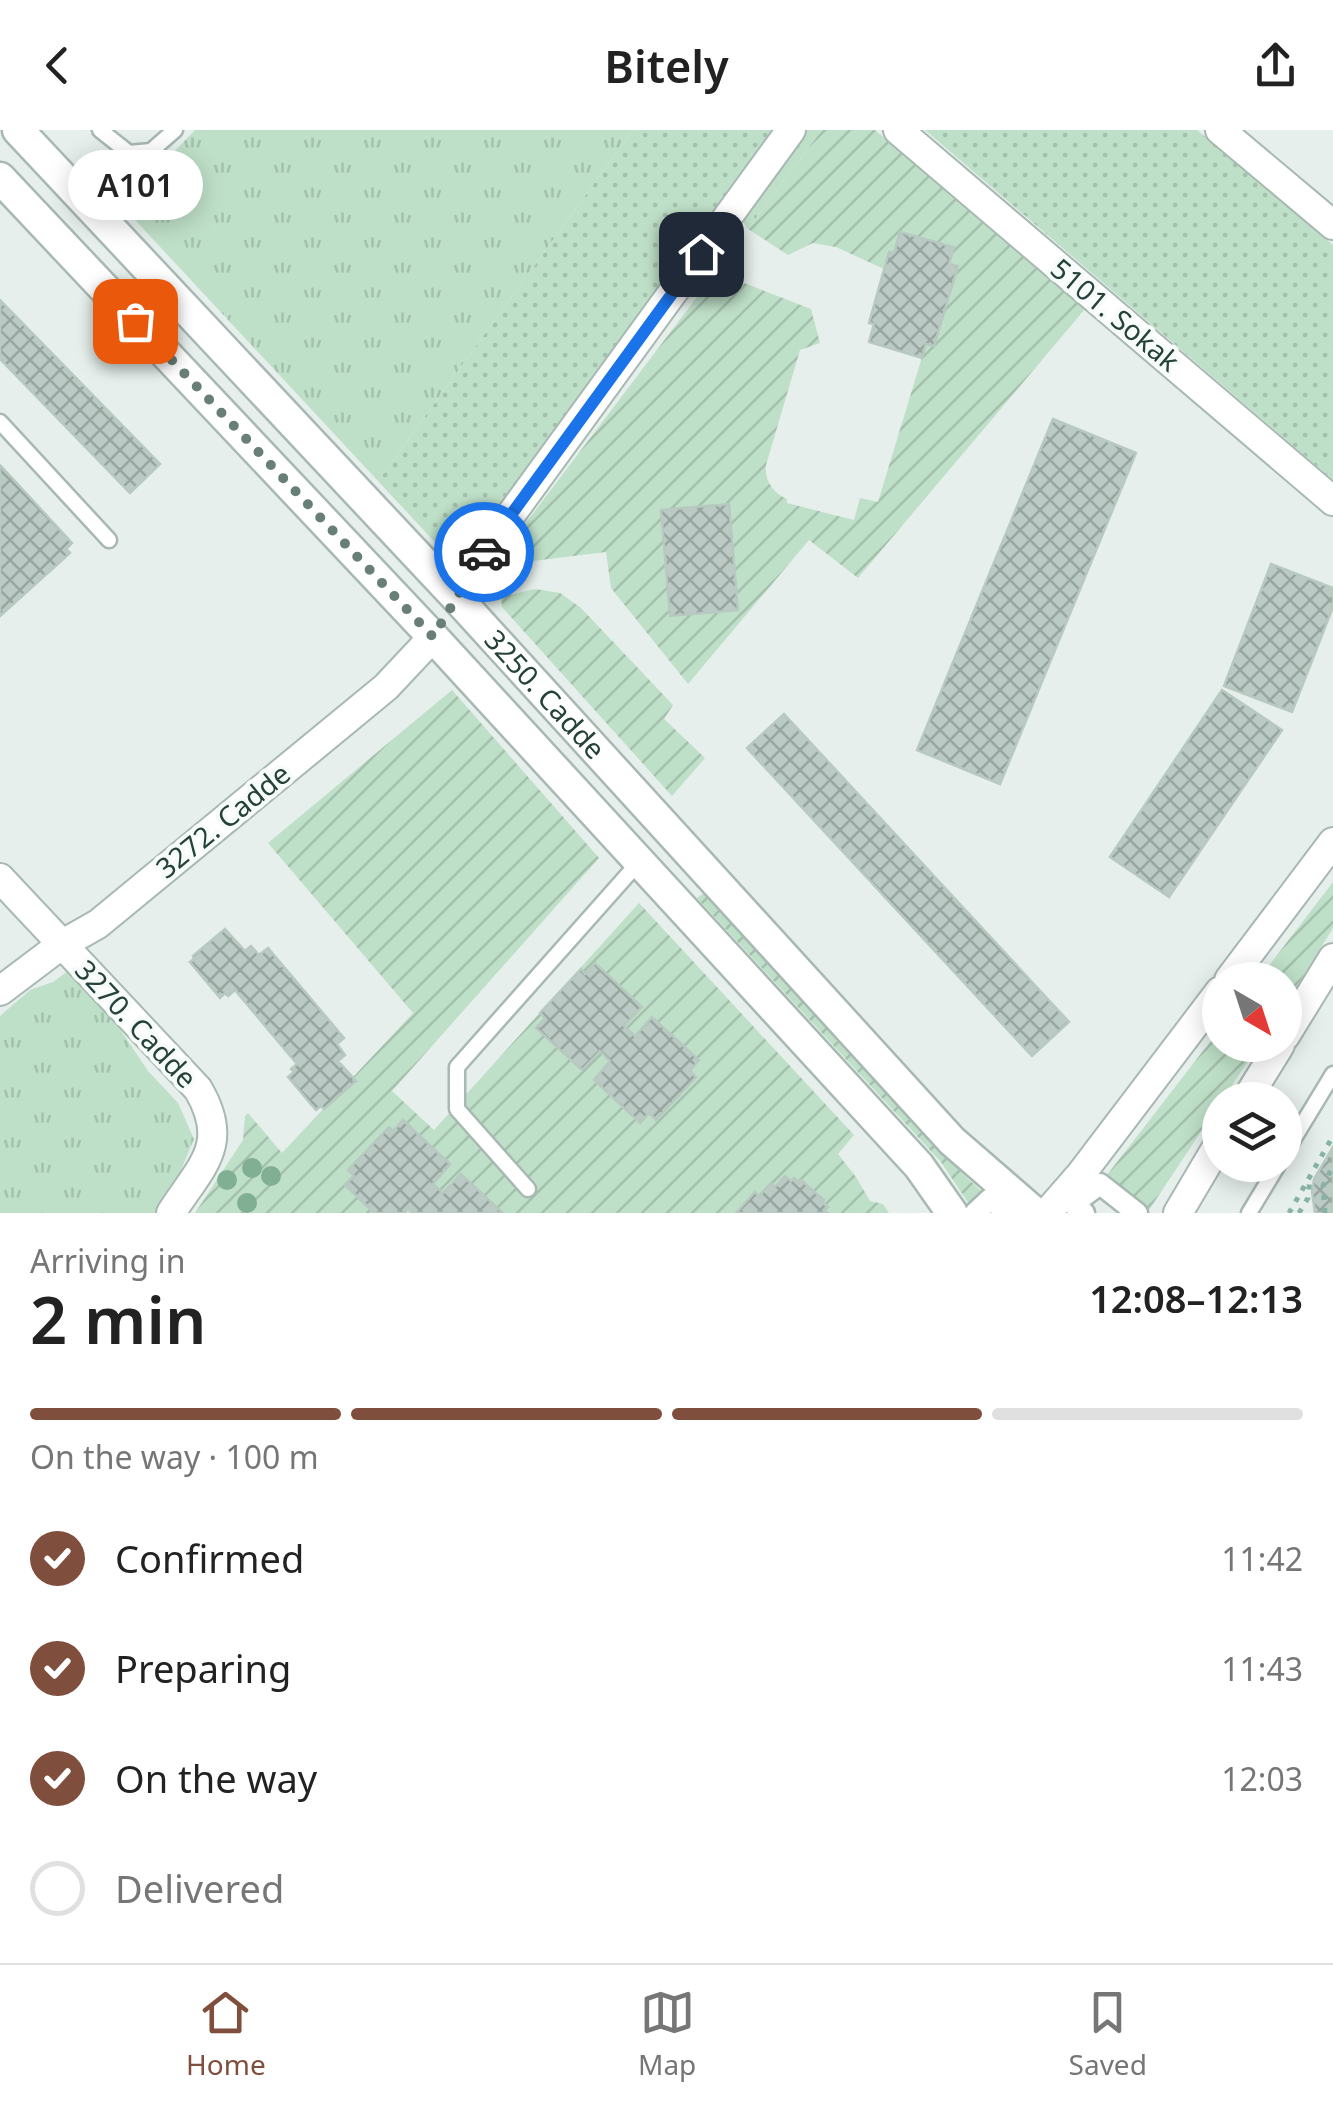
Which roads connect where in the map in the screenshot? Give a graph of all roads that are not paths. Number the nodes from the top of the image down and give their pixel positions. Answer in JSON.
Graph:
{"nodes":[{"id":1,"x":18,"y":130,"type":"edge"},
{"id":2,"x":100,"y":130,"type":"edge"},
{"id":3,"x":174,"y":130,"type":"edge"},
{"id":4,"x":791,"y":130,"type":"edge"},
{"id":5,"x":898,"y":130,"type":"edge"},
{"id":6,"x":1220,"y":130,"type":"edge"},
{"id":7,"x":0,"y":178,"type":"edge"},
{"id":8,"x":1333,"y":225,"type":"edge"},
{"id":9,"x":0,"y":422,"type":"edge"},
{"id":10,"x":1333,"y":501,"type":"edge"},
{"id":11,"x":109,"y":540,"type":"dead end"},
{"id":12,"x":458,"y":598,"type":"junction"},
{"id":13,"x":433,"y":637,"type":"junction"},
{"id":14,"x":1333,"y":842,"type":"edge"},
{"id":15,"x":639,"y":862,"type":"junction"},
{"id":16,"x":0,"y":878,"type":"edge"},
{"id":17,"x":61,"y":944,"type":"junction"},
{"id":18,"x":1333,"y":958,"type":"edge"},
{"id":19,"x":1242,"y":962,"type":"edge"},
{"id":20,"x":0,"y":991,"type":"edge"},
{"id":21,"x":1302,"y":1008,"type":"edge"},
{"id":22,"x":1202,"y":1015,"type":"edge"},
{"id":23,"x":1333,"y":1074,"type":"edge"},
{"id":24,"x":1302,"y":1126,"type":"edge"},
{"id":25,"x":1202,"y":1172,"type":"edge"},
{"id":26,"x":1268,"y":1182,"type":"edge"},
{"id":27,"x":528,"y":1189,"type":"dead end"},
{"id":28,"x":170,"y":1213,"type":"edge"},
{"id":29,"x":952,"y":1213,"type":"edge"},
{"id":30,"x":975,"y":1213,"type":"edge"},
{"id":31,"x":1005,"y":1213,"type":"edge"},
{"id":32,"x":1035,"y":1213,"type":"edge"},
{"id":33,"x":1046,"y":1213,"type":"edge"},
{"id":34,"x":1084,"y":1213,"type":"edge"},
{"id":35,"x":1137,"y":1213,"type":"edge"},
{"id":36,"x":1178,"y":1213,"type":"edge"},
{"id":37,"x":1249,"y":1213,"type":"edge"}],
"edges":[{"from":1,"to":12,"type":"street","name":"3250. Cadde"},
{"from":2,"to":3,"type":"lane"},
{"from":4,"to":12,"type":"street"},
{"from":5,"to":10,"type":"street","name":"5101. Sokak"},
{"from":6,"to":8,"type":"street"},
{"from":7,"to":13,"type":"street","name":"3250. Cadde"},
{"from":9,"to":11,"type":"lane"},
{"from":12,"to":13,"type":"street"},
{"from":12,"to":32,"type":"street","name":"3250. Cadde"},
{"from":13,"to":15,"type":"street","name":"3250. Cadde"},
{"from":13,"to":17,"type":"street","name":"3272. Cadde"},
{"from":14,"to":19,"type":"street"},
{"from":15,"to":27,"type":"lane"},
{"from":15,"to":29,"type":"street","name":"3250. Cadde"},
{"from":16,"to":17,"type":"street","name":"3270. Cadde"},
{"from":17,"to":20,"type":"street","name":"3272. Cadde"},
{"from":17,"to":28,"type":"street","name":"3270. Cadde"},
{"from":18,"to":21,"type":"street"},
{"from":22,"to":33,"type":"street"},
{"from":23,"to":24,"type":"lane"},
{"from":25,"to":36,"type":"street"},
{"from":26,"to":37,"type":"lane"},
{"from":30,"to":31,"type":"street"},
{"from":34,"to":35,"type":"street"}]}
